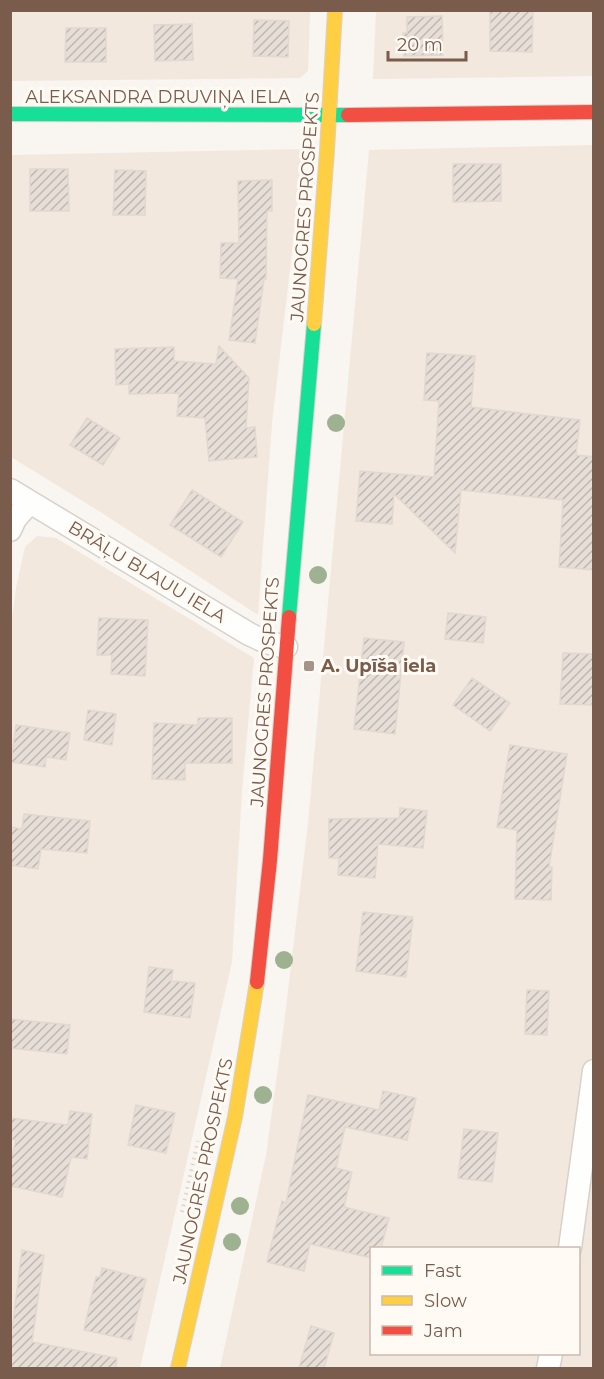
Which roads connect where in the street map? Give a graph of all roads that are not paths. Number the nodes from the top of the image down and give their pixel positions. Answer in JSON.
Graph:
{"nodes":[{"id":1,"x":335,"y":10,"type":"edge"},
{"id":2,"x":594,"y":112,"type":"edge"},
{"id":3,"x":10,"y":114,"type":"edge"},
{"id":4,"x":330,"y":115,"type":"junction"},
{"id":5,"x":20,"y":496,"type":"edge"},
{"id":6,"x":10,"y":530,"type":"edge"},
{"id":7,"x":286,"y":647,"type":"junction"},
{"id":8,"x":594,"y":1071,"type":"edge"},
{"id":9,"x":570,"y":1247,"type":"edge"},
{"id":10,"x":178,"y":1368,"type":"edge"}],
"edges":[{"from":1,"to":4,"type":"street","name":"JAUNOGRES PROSPEKTS"},
{"from":2,"to":4,"type":"street","name":"ALEKSANDRA DRUVIŅA IELA"},
{"from":3,"to":4,"type":"street","name":"ALEKSANDRA DRUVIŅA IELA"},
{"from":4,"to":7,"type":"street","name":"JAUNOGRES PROSPEKTS"},
{"from":5,"to":6,"type":"street"},
{"from":5,"to":7,"type":"street","name":"BRĀĻU BLAUU IELA"},
{"from":7,"to":10,"type":"street","name":"JAUNOGRES PROSPEKTS"},
{"from":8,"to":9,"type":"street"}]}
